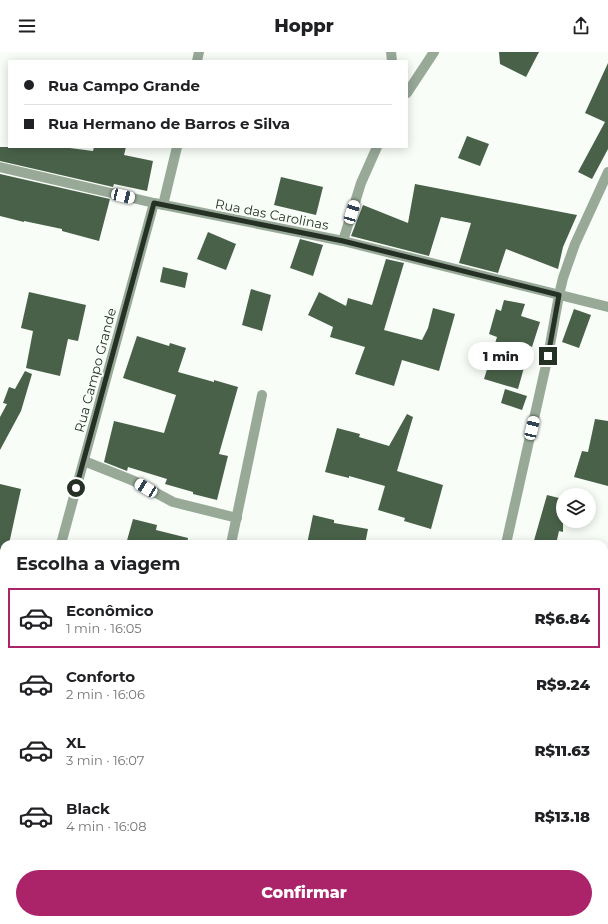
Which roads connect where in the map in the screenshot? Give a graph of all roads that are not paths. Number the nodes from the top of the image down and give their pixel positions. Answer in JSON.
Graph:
{"nodes":[{"id":1,"x":434,"y":52,"type":"edge"},
{"id":2,"x":408,"y":91,"type":"edge"},
{"id":3,"x":177,"y":148,"type":"edge"},
{"id":4,"x":377,"y":148,"type":"edge"},
{"id":5,"x":0,"y":167,"type":"edge"},
{"id":6,"x":608,"y":172,"type":"edge"},
{"id":7,"x":158,"y":204,"type":"junction"},
{"id":8,"x":343,"y":241,"type":"junction"},
{"id":9,"x":559,"y":295,"type":"junction"},
{"id":10,"x":608,"y":307,"type":"edge"},
{"id":11,"x":262,"y":395,"type":"dead end"},
{"id":12,"x":84,"y":461,"type":"junction"},
{"id":13,"x":237,"y":518,"type":"junction"},
{"id":14,"x":62,"y":540,"type":"edge"},
{"id":15,"x":233,"y":540,"type":"edge"},
{"id":16,"x":507,"y":540,"type":"edge"}],
"edges":[{"from":1,"to":2,"type":"street"},
{"from":3,"to":7,"type":"street","name":"Rua Campo Grande"},
{"from":4,"to":8,"type":"street"},
{"from":5,"to":7,"type":"street","name":"Rua das Carolinas"},
{"from":6,"to":9,"type":"street"},
{"from":7,"to":8,"type":"street","name":"Rua das Carolinas"},
{"from":7,"to":12,"type":"street","name":"Rua Campo Grande"},
{"from":8,"to":9,"type":"street","name":"Rua das Carolinas"},
{"from":9,"to":10,"type":"street","name":"Rua das Carolinas"},
{"from":9,"to":16,"type":"street"},
{"from":11,"to":13,"type":"street"},
{"from":12,"to":13,"type":"street"},
{"from":12,"to":14,"type":"street","name":"Rua Campo Grande"},
{"from":13,"to":15,"type":"street"}]}
